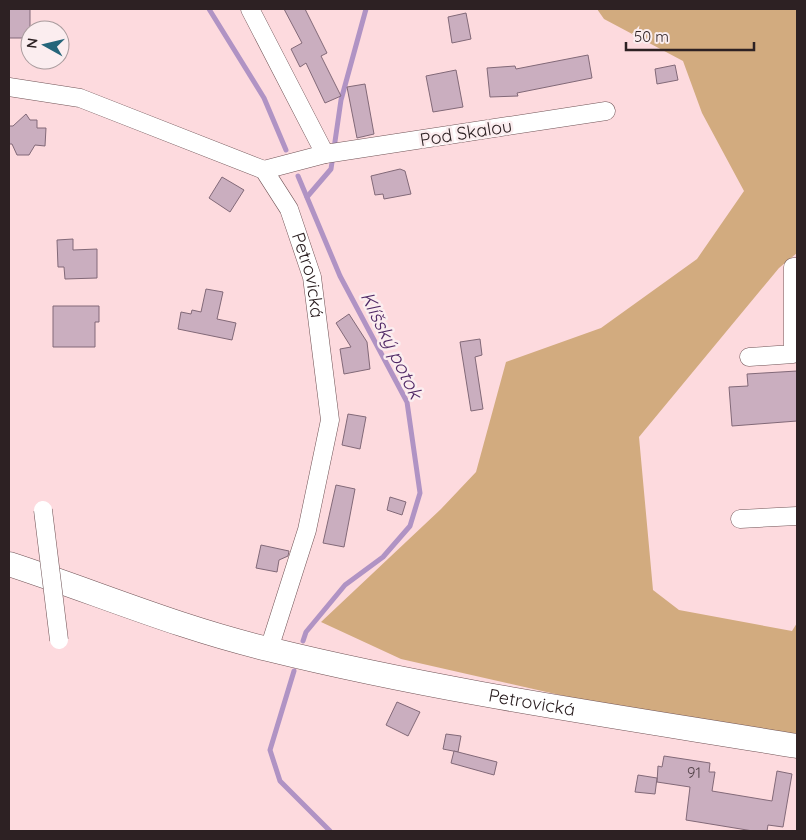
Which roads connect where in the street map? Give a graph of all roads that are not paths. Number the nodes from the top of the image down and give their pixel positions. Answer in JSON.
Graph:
{"nodes":[{"id":1,"x":250,"y":9,"type":"edge"},
{"id":2,"x":9,"y":87,"type":"edge"},
{"id":3,"x":606,"y":111,"type":"dead end"},
{"id":4,"x":326,"y":154,"type":"junction"},
{"id":5,"x":264,"y":170,"type":"junction"},
{"id":6,"x":797,"y":267,"type":"edge"},
{"id":7,"x":749,"y":357,"type":"dead end"},
{"id":8,"x":43,"y":510,"type":"dead end"},
{"id":9,"x":797,"y":516,"type":"edge"},
{"id":10,"x":740,"y":519,"type":"dead end"},
{"id":11,"x":9,"y":564,"type":"edge"},
{"id":12,"x":59,"y":640,"type":"dead end"},
{"id":13,"x":269,"y":650,"type":"junction"},
{"id":14,"x":797,"y":746,"type":"edge"}],
"edges":[{"from":1,"to":4,"type":"street"},
{"from":2,"to":5,"type":"street"},
{"from":3,"to":4,"type":"street","name":"Pod Skalou"},
{"from":4,"to":5,"type":"street","name":"Pod Skalou"},
{"from":5,"to":13,"type":"street","name":"Petrovická"},
{"from":6,"to":7,"type":"street"},
{"from":8,"to":12,"type":"street","bridge":true},
{"from":9,"to":10,"type":"street"},
{"from":11,"to":13,"type":"main road","name":"Petrovická"},
{"from":13,"to":14,"type":"main road","name":"Petrovická"}]}
